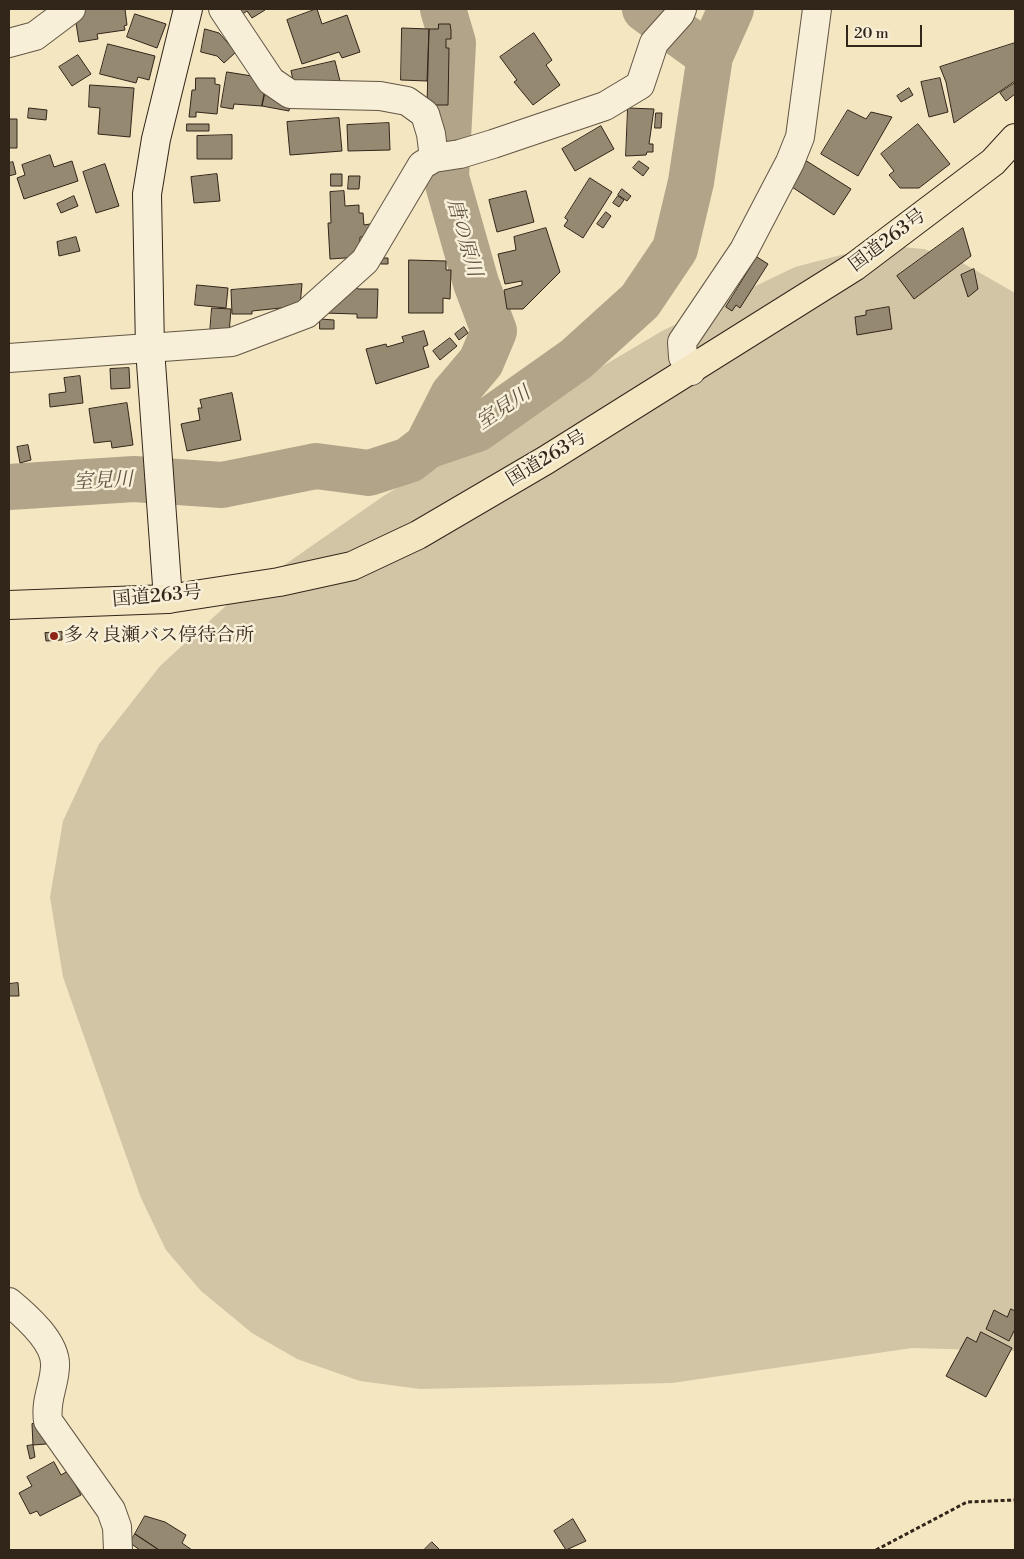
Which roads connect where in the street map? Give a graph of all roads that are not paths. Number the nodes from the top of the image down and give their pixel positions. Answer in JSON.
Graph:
{"nodes":[{"id":1,"x":71,"y":9,"type":"edge"},
{"id":2,"x":188,"y":9,"type":"edge"},
{"id":3,"x":223,"y":9,"type":"edge"},
{"id":4,"x":816,"y":9,"type":"edge"},
{"id":5,"x":681,"y":11,"type":"edge"},
{"id":6,"x":9,"y":43,"type":"edge"},
{"id":7,"x":1015,"y":138,"type":"edge"},
{"id":8,"x":445,"y":157,"type":"junction"},
{"id":9,"x":150,"y":349,"type":"junction"},
{"id":10,"x":9,"y":358,"type":"edge"},
{"id":11,"x":690,"y":371,"type":"junction"},
{"id":12,"x":167,"y":589,"type":"junction"},
{"id":13,"x":9,"y":605,"type":"edge"},
{"id":14,"x":9,"y":1302,"type":"edge"},
{"id":15,"x":118,"y":1550,"type":"edge"}],
"edges":[{"from":1,"to":6,"type":"street"},
{"from":2,"to":9,"type":"street"},
{"from":3,"to":8,"type":"street"},
{"from":4,"to":11,"type":"street"},
{"from":5,"to":8,"type":"street"},
{"from":7,"to":11,"type":"highway","name":"国道263号"},
{"from":8,"to":9,"type":"street"},
{"from":9,"to":10,"type":"street"},
{"from":9,"to":12,"type":"street"},
{"from":11,"to":12,"type":"highway","name":"国道263号"},
{"from":12,"to":13,"type":"highway","name":"国道263号"},
{"from":14,"to":15,"type":"street"}]}
